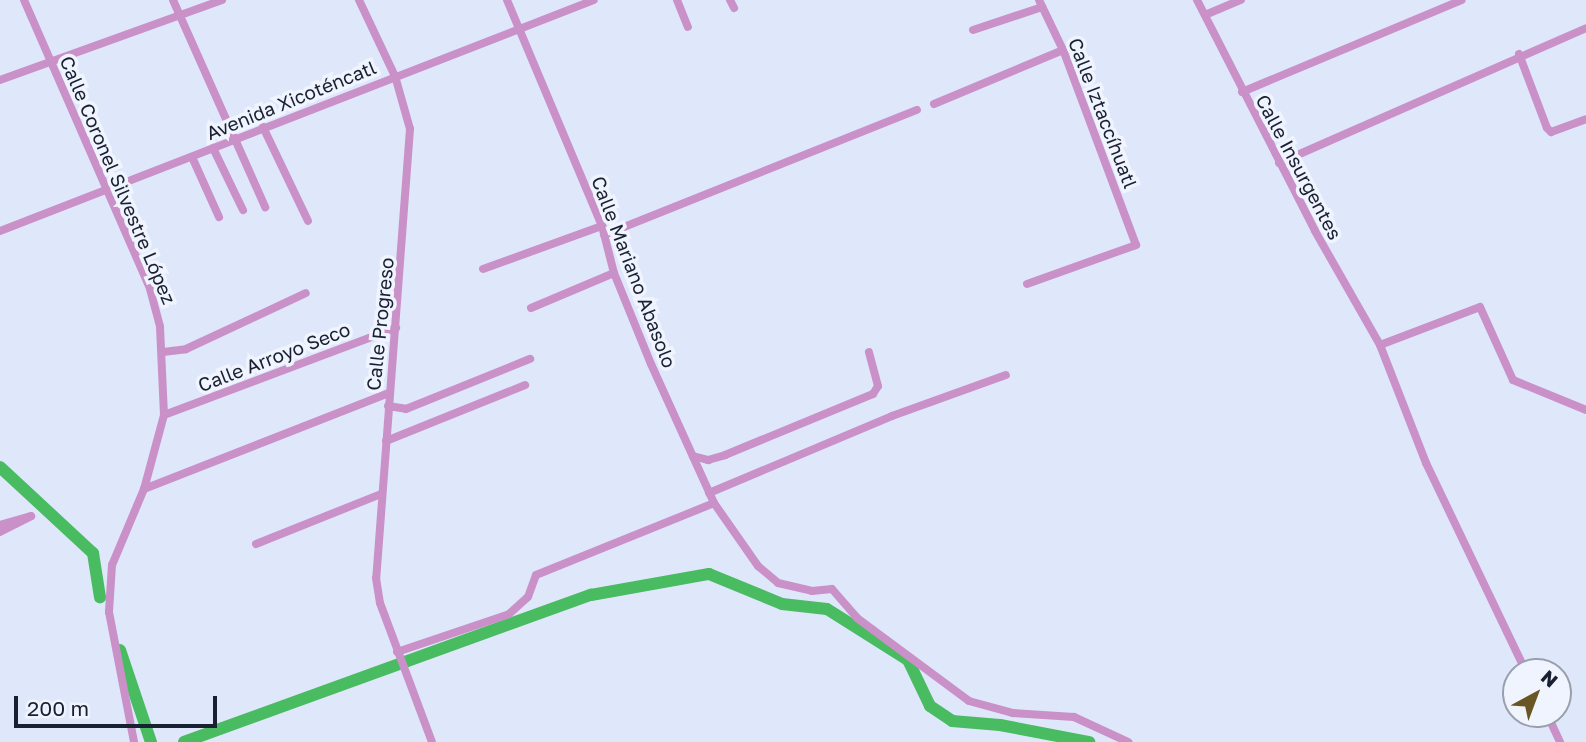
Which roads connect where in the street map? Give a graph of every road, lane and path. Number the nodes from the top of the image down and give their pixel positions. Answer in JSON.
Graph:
{"nodes":[{"id":1,"x":24,"y":0,"type":"edge"},
{"id":2,"x":173,"y":0,"type":"edge"},
{"id":3,"x":222,"y":0,"type":"edge"},
{"id":4,"x":359,"y":0,"type":"edge"},
{"id":5,"x":507,"y":0,"type":"edge"},
{"id":6,"x":594,"y":0,"type":"edge"},
{"id":7,"x":677,"y":0,"type":"edge"},
{"id":8,"x":1197,"y":0,"type":"edge"},
{"id":9,"x":1241,"y":0,"type":"edge"},
{"id":10,"x":1462,"y":0,"type":"edge"},
{"id":11,"x":1041,"y":4,"type":"edge"},
{"id":12,"x":1205,"y":15,"type":"junction"},
{"id":13,"x":179,"y":16,"type":"junction"},
{"id":14,"x":688,"y":27,"type":"dead end"},
{"id":15,"x":522,"y":28,"type":"junction"},
{"id":16,"x":1586,"y":28,"type":"edge"},
{"id":17,"x":973,"y":30,"type":"dead end"},
{"id":18,"x":1063,"y":50,"type":"junction"},
{"id":19,"x":1519,"y":54,"type":"junction"},
{"id":20,"x":51,"y":61,"type":"junction"},
{"id":21,"x":395,"y":76,"type":"junction"},
{"id":22,"x":0,"y":80,"type":"edge"},
{"id":23,"x":1242,"y":92,"type":"junction"},
{"id":24,"x":934,"y":104,"type":"dead end"},
{"id":25,"x":918,"y":110,"type":"dead end"},
{"id":26,"x":1586,"y":119,"type":"edge"},
{"id":27,"x":263,"y":127,"type":"junction"},
{"id":28,"x":233,"y":140,"type":"junction"},
{"id":29,"x":213,"y":148,"type":"junction"},
{"id":30,"x":192,"y":157,"type":"junction"},
{"id":31,"x":1279,"y":163,"type":"junction"},
{"id":32,"x":108,"y":190,"type":"junction"},
{"id":33,"x":265,"y":207,"type":"dead end"},
{"id":34,"x":243,"y":209,"type":"dead end"},
{"id":35,"x":219,"y":217,"type":"dead end"},
{"id":36,"x":308,"y":220,"type":"dead end"},
{"id":37,"x":0,"y":231,"type":"edge"},
{"id":38,"x":603,"y":231,"type":"junction"},
{"id":39,"x":483,"y":269,"type":"dead end"},
{"id":40,"x":614,"y":273,"type":"junction"},
{"id":41,"x":1027,"y":284,"type":"dead end"},
{"id":42,"x":306,"y":293,"type":"dead end"},
{"id":43,"x":531,"y":308,"type":"dead end"},
{"id":44,"x":396,"y":328,"type":"junction"},
{"id":45,"x":1380,"y":345,"type":"junction"},
{"id":46,"x":163,"y":352,"type":"junction"},
{"id":47,"x":869,"y":352,"type":"dead end"},
{"id":48,"x":530,"y":359,"type":"dead end"},
{"id":49,"x":1006,"y":375,"type":"dead end"},
{"id":50,"x":525,"y":385,"type":"dead end"},
{"id":51,"x":389,"y":393,"type":"junction"},
{"id":52,"x":387,"y":406,"type":"junction"},
{"id":53,"x":1586,"y":410,"type":"edge"},
{"id":54,"x":164,"y":415,"type":"junction"},
{"id":55,"x":386,"y":441,"type":"junction"},
{"id":56,"x":693,"y":456,"type":"junction"},
{"id":57,"x":144,"y":489,"type":"junction"},
{"id":58,"x":709,"y":493,"type":"junction"},
{"id":59,"x":381,"y":494,"type":"junction"},
{"id":60,"x":714,"y":503,"type":"junction"},
{"id":61,"x":0,"y":525,"type":"edge"},
{"id":62,"x":0,"y":531,"type":"edge"},
{"id":63,"x":256,"y":544,"type":"dead end"},
{"id":64,"x":398,"y":655,"type":"junction"},
{"id":65,"x":1519,"y":658,"type":"edge"},
{"id":66,"x":134,"y":742,"type":"edge"},
{"id":67,"x":432,"y":742,"type":"edge"},
{"id":68,"x":1128,"y":742,"type":"edge"}],
"edges":[{"from":1,"to":20,"type":"street","name":"Calle Coronel Silvestre López"},
{"from":2,"to":13,"type":"street"},
{"from":3,"to":13,"type":"street"},
{"from":4,"to":21,"type":"street","name":"Calle Progreso"},
{"from":5,"to":15,"type":"street","name":"Calle Mariano Abasolo"},
{"from":6,"to":15,"type":"street","name":"Avenida Xicoténcatl"},
{"from":7,"to":14,"type":"street"},
{"from":8,"to":12,"type":"street","name":"Calle Insurgentes"},
{"from":9,"to":12,"type":"street"},
{"from":10,"to":23,"type":"street"},
{"from":11,"to":17,"type":"street"},
{"from":11,"to":18,"type":"street","name":"Calle Iztaccíhuatl"},
{"from":12,"to":23,"type":"street","name":"Calle Insurgentes"},
{"from":13,"to":20,"type":"street"},
{"from":13,"to":28,"type":"street"},
{"from":15,"to":21,"type":"street","name":"Avenida Xicoténcatl"},
{"from":15,"to":38,"type":"street","name":"Calle Mariano Abasolo"},
{"from":16,"to":19,"type":"street"},
{"from":18,"to":24,"type":"street"},
{"from":18,"to":41,"type":"street","name":"Calle Iztaccíhuatl"},
{"from":19,"to":26,"type":"street"},
{"from":19,"to":31,"type":"street"},
{"from":20,"to":22,"type":"street"},
{"from":20,"to":32,"type":"street","name":"Calle Coronel Silvestre López"},
{"from":21,"to":27,"type":"street","name":"Avenida Xicoténcatl"},
{"from":21,"to":44,"type":"street","name":"Calle Progreso"},
{"from":23,"to":31,"type":"street","name":"Calle Insurgentes"},
{"from":25,"to":38,"type":"street"},
{"from":27,"to":28,"type":"street","name":"Avenida Xicoténcatl"},
{"from":27,"to":36,"type":"street"},
{"from":28,"to":29,"type":"street","name":"Avenida Xicoténcatl"},
{"from":28,"to":33,"type":"street"},
{"from":29,"to":30,"type":"street","name":"Avenida Xicoténcatl"},
{"from":29,"to":34,"type":"street"},
{"from":30,"to":32,"type":"street","name":"Avenida Xicoténcatl"},
{"from":30,"to":35,"type":"street"},
{"from":31,"to":45,"type":"street","name":"Calle Insurgentes"},
{"from":32,"to":37,"type":"street","name":"Avenida Xicoténcatl"},
{"from":32,"to":46,"type":"street","name":"Calle Coronel Silvestre López"},
{"from":38,"to":39,"type":"street"},
{"from":38,"to":40,"type":"street","name":"Calle Mariano Abasolo"},
{"from":40,"to":43,"type":"street"},
{"from":40,"to":56,"type":"street","name":"Calle Mariano Abasolo"},
{"from":42,"to":46,"type":"street"},
{"from":44,"to":51,"type":"street","name":"Calle Progreso"},
{"from":44,"to":54,"type":"street","name":"Calle Arroyo Seco"},
{"from":45,"to":53,"type":"street"},
{"from":45,"to":65,"type":"street","name":"Calle Insurgentes"},
{"from":46,"to":54,"type":"street","name":"Calle Coronel Silvestre López"},
{"from":47,"to":56,"type":"street"},
{"from":48,"to":52,"type":"street"},
{"from":49,"to":58,"type":"street"},
{"from":50,"to":55,"type":"street"},
{"from":51,"to":52,"type":"street","name":"Calle Progreso"},
{"from":51,"to":57,"type":"street"},
{"from":52,"to":55,"type":"street","name":"Calle Progreso"},
{"from":54,"to":57,"type":"street","name":"Calle Coronel Silvestre López"},
{"from":55,"to":59,"type":"street","name":"Calle Progreso"},
{"from":56,"to":58,"type":"street","name":"Calle Mariano Abasolo"},
{"from":57,"to":66,"type":"street","name":"Calle Coronel Silvestre López"},
{"from":58,"to":60,"type":"street","name":"Calle Mariano Abasolo"},
{"from":59,"to":63,"type":"street"},
{"from":59,"to":64,"type":"street","name":"Calle Progreso"},
{"from":60,"to":64,"type":"street"},
{"from":60,"to":68,"type":"street","name":"Calle Mariano Abasolo"},
{"from":61,"to":62,"type":"street"},
{"from":64,"to":67,"type":"street","name":"Calle Progreso"}]}
